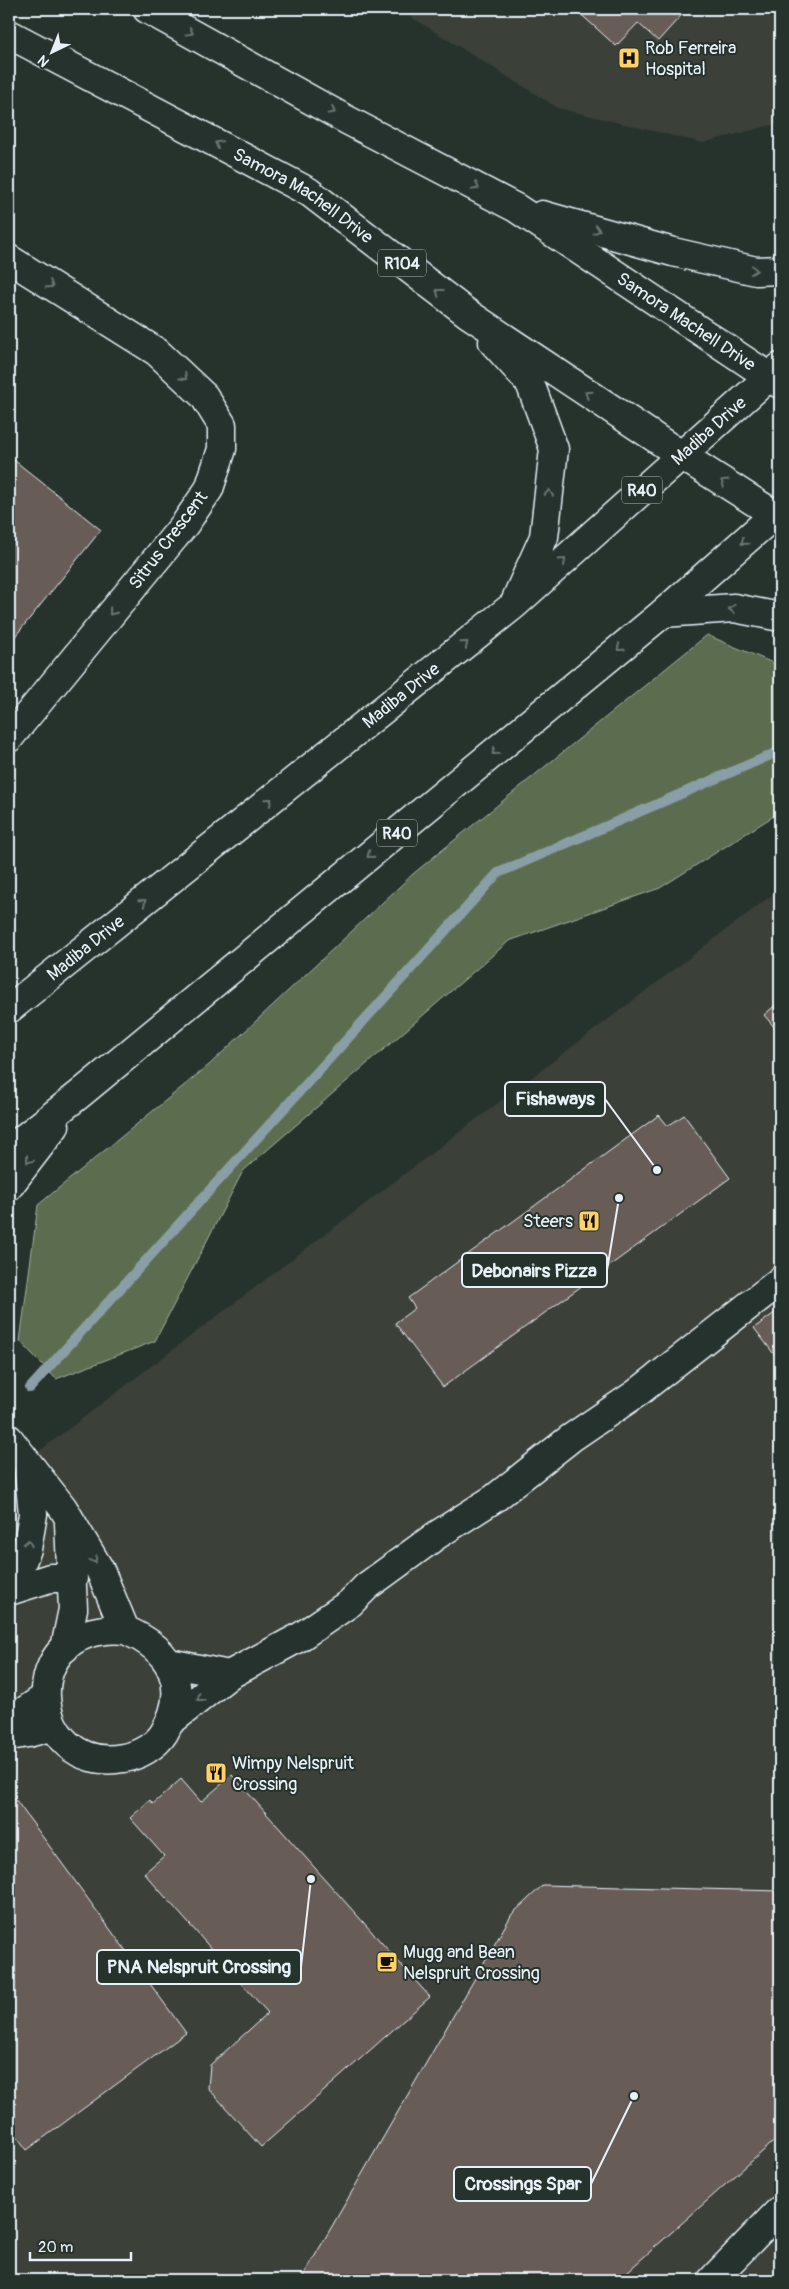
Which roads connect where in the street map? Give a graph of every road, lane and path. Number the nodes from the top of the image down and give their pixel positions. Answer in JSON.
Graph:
{"nodes":[{"id":1,"x":147,"y":9,"type":"edge"},
{"id":2,"x":9,"y":34,"type":"edge"},
{"id":3,"x":516,"y":208,"type":"junction"},
{"id":4,"x":9,"y":260,"type":"edge"},
{"id":5,"x":780,"y":270,"type":"edge"},
{"id":6,"x":467,"y":313,"type":"junction"},
{"id":7,"x":777,"y":375,"type":"edge"},
{"id":8,"x":681,"y":455,"type":"junction"},
{"id":9,"x":779,"y":514,"type":"edge"},
{"id":10,"x":514,"y":605,"type":"junction"},
{"id":11,"x":663,"y":613,"type":"junction"},
{"id":12,"x":780,"y":617,"type":"edge"},
{"id":13,"x":9,"y":738,"type":"edge"},
{"id":14,"x":9,"y":1009,"type":"edge"},
{"id":15,"x":80,"y":1094,"type":"junction"},
{"id":16,"x":9,"y":1150,"type":"edge"},
{"id":17,"x":9,"y":1186,"type":"edge"},
{"id":18,"x":780,"y":1281,"type":"edge"},
{"id":19,"x":9,"y":1439,"type":"edge"},
{"id":20,"x":28,"y":1464,"type":"junction"},
{"id":21,"x":69,"y":1519,"type":"junction"},
{"id":22,"x":73,"y":1578,"type":"junction"},
{"id":23,"x":10,"y":1590,"type":"edge"},
{"id":24,"x":125,"y":1630,"type":"junction"},
{"id":25,"x":65,"y":1648,"type":"junction"},
{"id":26,"x":169,"y":1664,"type":"junction"},
{"id":27,"x":229,"y":1676,"type":"junction"},
{"id":28,"x":45,"y":1697,"type":"junction"},
{"id":29,"x":171,"y":1721,"type":"junction"},
{"id":30,"x":53,"y":1726,"type":"junction"},
{"id":31,"x":9,"y":1727,"type":"edge"},
{"id":32,"x":9,"y":1736,"type":"edge"},
{"id":33,"x":780,"y":2210,"type":"edge"},
{"id":34,"x":712,"y":2280,"type":"edge"}],
"edges":[{"from":1,"to":3,"type":"main road","name":"Samora Machell Drive","one_way":true},
{"from":6,"to":2,"type":"main road","name":"Samora Machell Drive","number":"R104","one_way":true},
{"from":3,"to":5,"type":"main road","one_way":true},
{"from":3,"to":7,"type":"main road","name":"Samora Machell Drive"},
{"from":4,"to":13,"type":"main road","name":"Sitrus Crescent","one_way":true},
{"from":8,"to":6,"type":"main road","name":"Samora Machell Drive","number":"R104","one_way":true},
{"from":10,"to":6,"type":"main road","one_way":true},
{"from":7,"to":8,"type":"main road","name":"Madiba Drive","number":"R40"},
{"from":9,"to":8,"type":"main road","name":"Samora Machell Drive","number":"R104","one_way":true},
{"from":10,"to":8,"type":"main road","name":"Madiba Drive","number":"R40","one_way":true},
{"from":9,"to":11,"type":"main road","number":"R40","one_way":true},
{"from":14,"to":10,"type":"main road","name":"Madiba Drive","number":"R40","one_way":true},
{"from":12,"to":11,"type":"main road","one_way":true},
{"from":11,"to":15,"type":"main road","number":"R40","one_way":true},
{"from":15,"to":16,"type":"main road","number":"R40"},
{"from":15,"to":17,"type":"main road","one_way":true},
{"from":18,"to":27,"type":"main road"},
{"from":19,"to":20,"type":"main road"},
{"from":20,"to":21,"type":"main road"},
{"from":23,"to":20,"type":"main road","one_way":true},
{"from":21,"to":22,"type":"main road"},
{"from":21,"to":24,"type":"main road","one_way":true},
{"from":22,"to":23,"type":"main road"},
{"from":22,"to":25,"type":"main road"},
{"from":24,"to":25,"type":"main road"},
{"from":24,"to":26,"type":"main road"},
{"from":25,"to":28,"type":"main road"},
{"from":26,"to":27,"type":"main road"},
{"from":26,"to":29,"type":"main road"},
{"from":27,"to":29,"type":"main road","one_way":true},
{"from":28,"to":30,"type":"main road"},
{"from":28,"to":31,"type":"main road"},
{"from":29,"to":30,"type":"main road"},
{"from":30,"to":32,"type":"main road"},
{"from":33,"to":34,"type":"main road"}]}
